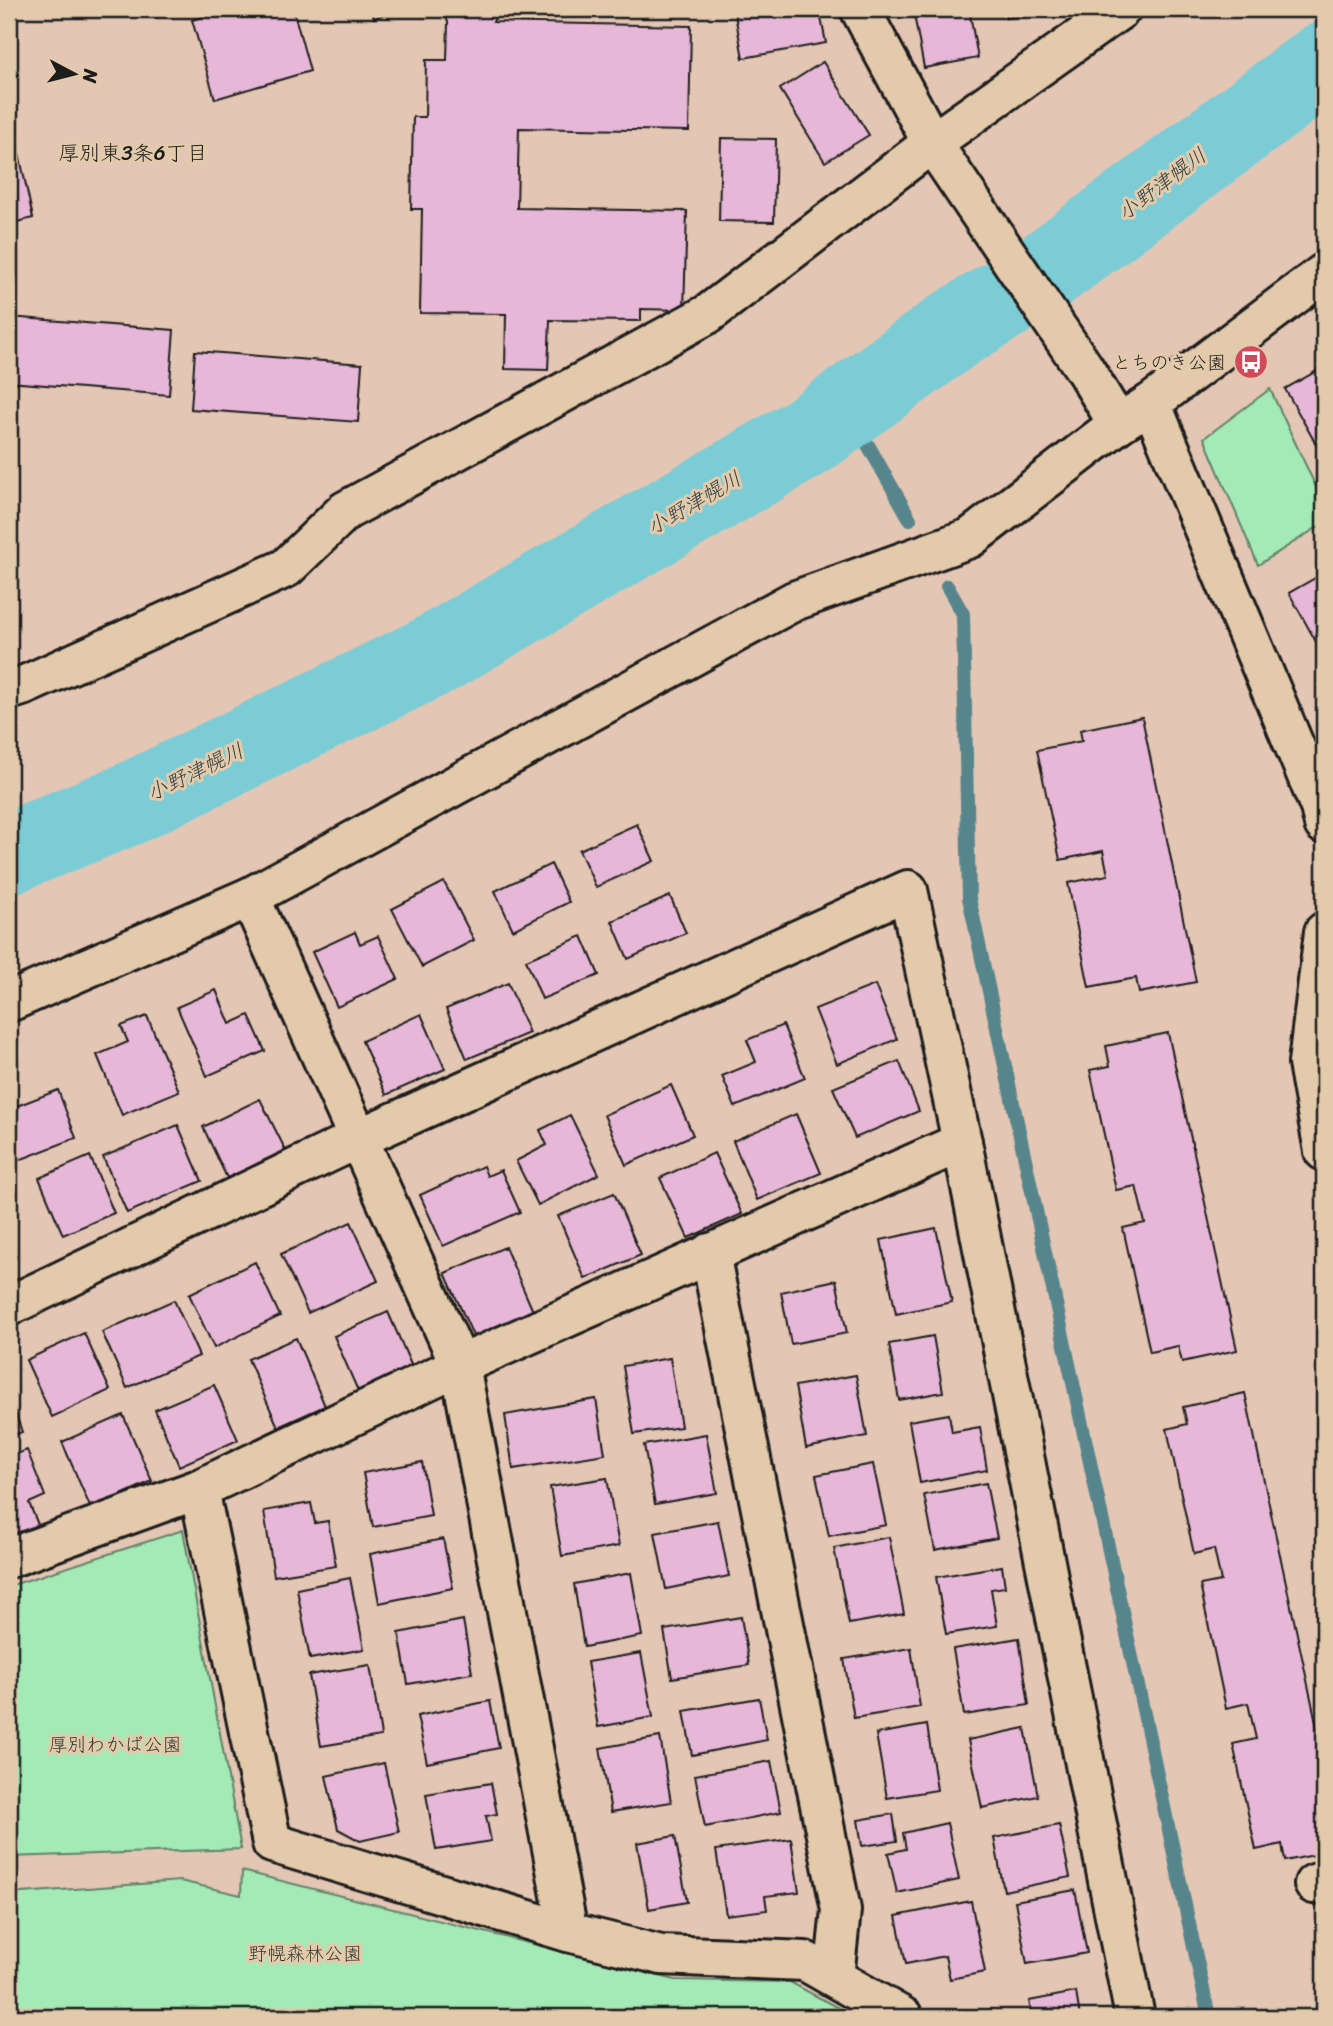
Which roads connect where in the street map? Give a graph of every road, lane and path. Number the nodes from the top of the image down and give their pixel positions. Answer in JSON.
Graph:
{"nodes":[{"id":1,"x":860,"y":9,"type":"edge"},
{"id":2,"x":1121,"y":9,"type":"edge"},
{"id":3,"x":932,"y":143,"type":"junction"},
{"id":4,"x":1324,"y":273,"type":"edge"},
{"id":5,"x":1151,"y":403,"type":"junction"},
{"id":6,"x":1118,"y":424,"type":"junction"},
{"id":7,"x":9,"y":690,"type":"edge"},
{"id":8,"x":1323,"y":812,"type":"edge"},
{"id":9,"x":250,"y":897,"type":"junction"},
{"id":10,"x":1324,"y":932,"type":"edge"},
{"id":11,"x":9,"y":1002,"type":"edge"},
{"id":12,"x":357,"y":1139,"type":"junction"},
{"id":13,"x":962,"y":1142,"type":"junction"},
{"id":14,"x":1324,"y":1151,"type":"edge"},
{"id":15,"x":710,"y":1253,"type":"junction"},
{"id":16,"x":9,"y":1306,"type":"edge"},
{"id":17,"x":460,"y":1366,"type":"junction"},
{"id":18,"x":198,"y":1489,"type":"junction"},
{"id":19,"x":9,"y":1558,"type":"edge"},
{"id":20,"x":568,"y":1932,"type":"junction"},
{"id":21,"x":834,"y":1977,"type":"junction"},
{"id":22,"x":903,"y":2017,"type":"edge"},
{"id":23,"x":1135,"y":2017,"type":"edge"}],
"edges":[{"from":1,"to":3,"type":"street"},
{"from":2,"to":3,"type":"street"},
{"from":3,"to":6,"type":"street"},
{"from":3,"to":7,"type":"street"},
{"from":4,"to":5,"type":"street"},
{"from":5,"to":6,"type":"street"},
{"from":5,"to":8,"type":"street"},
{"from":6,"to":9,"type":"street"},
{"from":9,"to":11,"type":"street"},
{"from":9,"to":12,"type":"street"},
{"from":10,"to":14,"type":"street"},
{"from":12,"to":13,"type":"street"},
{"from":12,"to":16,"type":"street"},
{"from":12,"to":17,"type":"street"},
{"from":13,"to":15,"type":"street"},
{"from":13,"to":23,"type":"street"},
{"from":15,"to":17,"type":"street"},
{"from":15,"to":21,"type":"street"},
{"from":17,"to":18,"type":"street"},
{"from":17,"to":20,"type":"street"},
{"from":18,"to":19,"type":"street"},
{"from":18,"to":20,"type":"street"},
{"from":20,"to":21,"type":"street"},
{"from":21,"to":22,"type":"street"}]}
